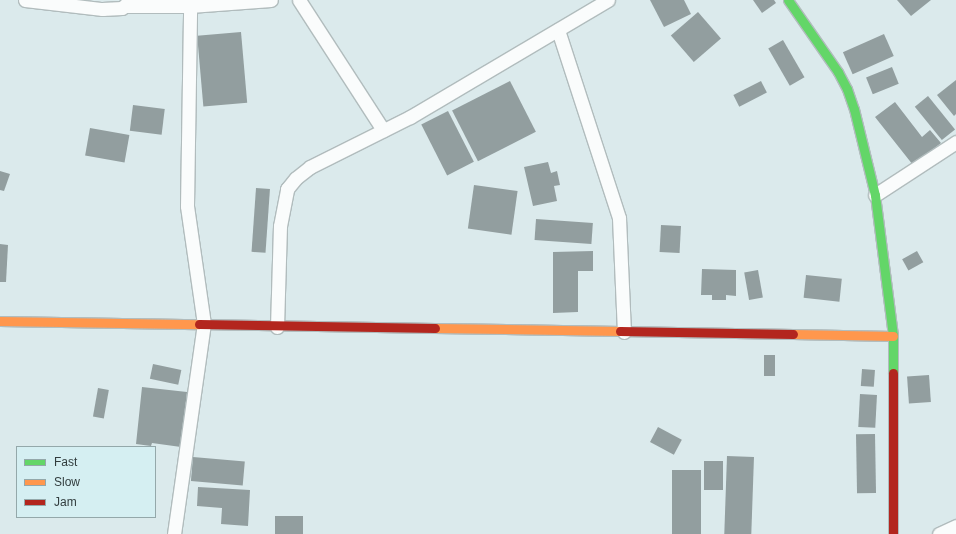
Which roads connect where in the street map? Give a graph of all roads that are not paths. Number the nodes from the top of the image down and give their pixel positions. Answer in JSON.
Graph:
{"nodes":[{"id":1,"x":25,"y":0,"type":"edge"},
{"id":2,"x":271,"y":0,"type":"edge"},
{"id":3,"x":299,"y":0,"type":"edge"},
{"id":4,"x":608,"y":0,"type":"edge"},
{"id":5,"x":788,"y":0,"type":"edge"},
{"id":6,"x":128,"y":3,"type":"edge"},
{"id":7,"x":190,"y":6,"type":"junction"},
{"id":8,"x":558,"y":30,"type":"junction"},
{"id":9,"x":383,"y":130,"type":"junction"},
{"id":10,"x":956,"y":142,"type":"edge"},
{"id":11,"x":875,"y":195,"type":"junction"},
{"id":12,"x":0,"y":321,"type":"edge"},
{"id":13,"x":204,"y":324,"type":"junction"},
{"id":14,"x":277,"y":327,"type":"junction"},
{"id":15,"x":624,"y":332,"type":"junction"},
{"id":16,"x":893,"y":336,"type":"junction"},
{"id":17,"x":956,"y":526,"type":"edge"},
{"id":18,"x":174,"y":534,"type":"edge"},
{"id":19,"x":893,"y":534,"type":"edge"},
{"id":20,"x":939,"y":534,"type":"edge"}],
"edges":[{"from":1,"to":6,"type":"street"},
{"from":2,"to":7,"type":"street"},
{"from":3,"to":9,"type":"street"},
{"from":4,"to":8,"type":"street"},
{"from":5,"to":11,"type":"street"},
{"from":6,"to":7,"type":"street"},
{"from":7,"to":13,"type":"street"},
{"from":8,"to":9,"type":"street"},
{"from":8,"to":15,"type":"street"},
{"from":9,"to":14,"type":"street"},
{"from":10,"to":11,"type":"street"},
{"from":11,"to":16,"type":"street"},
{"from":12,"to":13,"type":"street"},
{"from":13,"to":14,"type":"street"},
{"from":13,"to":18,"type":"street"},
{"from":14,"to":15,"type":"street"},
{"from":15,"to":16,"type":"street"},
{"from":16,"to":19,"type":"street"},
{"from":17,"to":20,"type":"street"}]}
